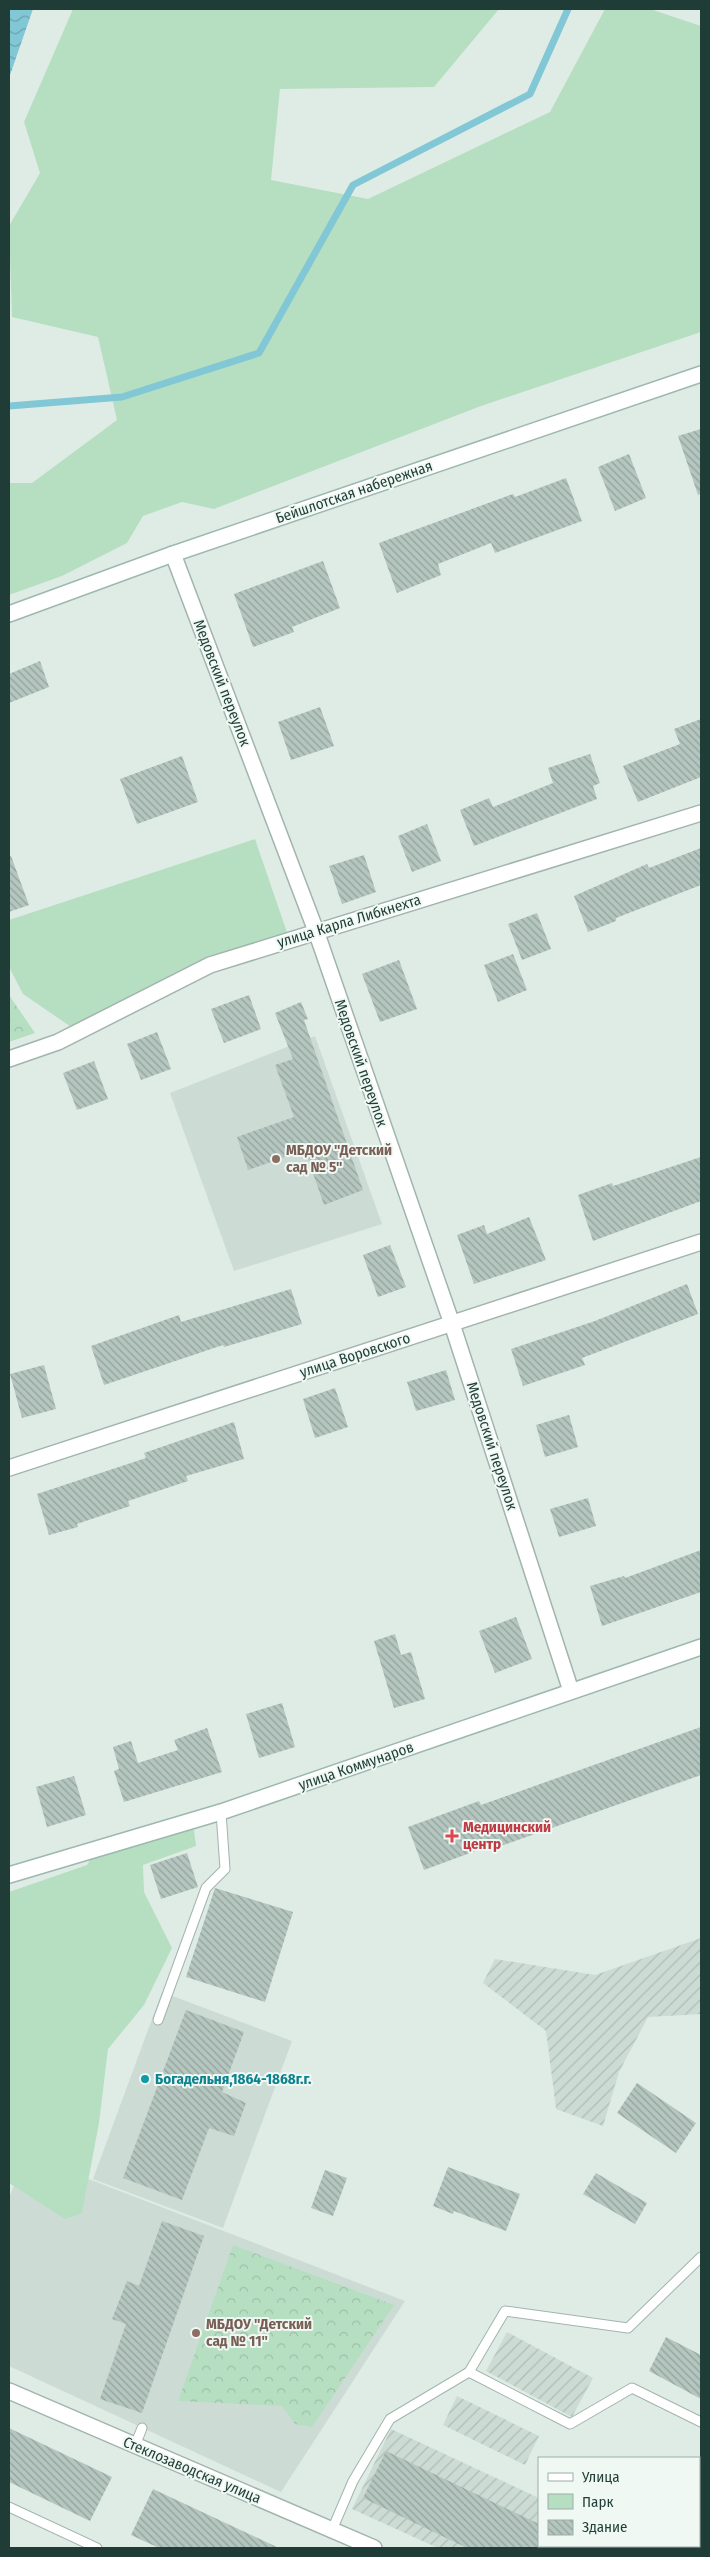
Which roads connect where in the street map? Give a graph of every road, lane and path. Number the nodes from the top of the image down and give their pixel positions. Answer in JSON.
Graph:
{"nodes":[{"id":1,"x":701,"y":374,"type":"edge"},
{"id":2,"x":173,"y":554,"type":"junction"},
{"id":3,"x":9,"y":614,"type":"edge"},
{"id":4,"x":701,"y":813,"type":"edge"},
{"id":5,"x":316,"y":931,"type":"junction"},
{"id":6,"x":9,"y":1059,"type":"edge"},
{"id":7,"x":701,"y":1242,"type":"edge"},
{"id":8,"x":452,"y":1324,"type":"junction"},
{"id":9,"x":9,"y":1468,"type":"edge"},
{"id":10,"x":701,"y":1647,"type":"edge"},
{"id":11,"x":572,"y":1691,"type":"junction"},
{"id":12,"x":221,"y":1812,"type":"junction"},
{"id":13,"x":9,"y":1875,"type":"edge"},
{"id":14,"x":158,"y":2020,"type":"dead end"},
{"id":15,"x":701,"y":2257,"type":"edge"},
{"id":16,"x":469,"y":2372,"type":"junction"},
{"id":17,"x":9,"y":2391,"type":"edge"},
{"id":18,"x":701,"y":2422,"type":"edge"},
{"id":19,"x":142,"y":2428,"type":"dead end"},
{"id":20,"x":135,"y":2446,"type":"junction"},
{"id":21,"x":9,"y":2507,"type":"edge"},
{"id":22,"x":332,"y":2530,"type":"junction"},
{"id":23,"x":97,"y":2548,"type":"edge"},
{"id":24,"x":374,"y":2548,"type":"edge"}],
"edges":[{"from":1,"to":2,"type":"street","name":"Бейшлотская набережная"},
{"from":2,"to":3,"type":"street","name":"Бейшлотская набережная"},
{"from":2,"to":5,"type":"street","name":"Медовский переулок"},
{"from":4,"to":5,"type":"street","name":"улица Карла Либкнехта"},
{"from":5,"to":6,"type":"street","name":"улица Карла Либкнехта"},
{"from":5,"to":8,"type":"street","name":"Медовский переулок"},
{"from":7,"to":8,"type":"street","name":"улица Воровского"},
{"from":8,"to":9,"type":"street","name":"улица Воровского"},
{"from":8,"to":11,"type":"street","name":"Медовский переулок"},
{"from":10,"to":11,"type":"street","name":"улица Коммунаров"},
{"from":11,"to":12,"type":"street","name":"улица Коммунаров"},
{"from":12,"to":13,"type":"street","name":"улица Коммунаров"},
{"from":12,"to":14,"type":"lane"},
{"from":15,"to":16,"type":"lane"},
{"from":16,"to":18,"type":"lane"},
{"from":16,"to":22,"type":"lane"},
{"from":17,"to":20,"type":"street","name":"Стеклозаводская улица"},
{"from":19,"to":20,"type":"lane"},
{"from":20,"to":22,"type":"street","name":"Стеклозаводская улица"},
{"from":21,"to":23,"type":"lane"},
{"from":22,"to":24,"type":"street","name":"Стеклозаводская улица"}]}
